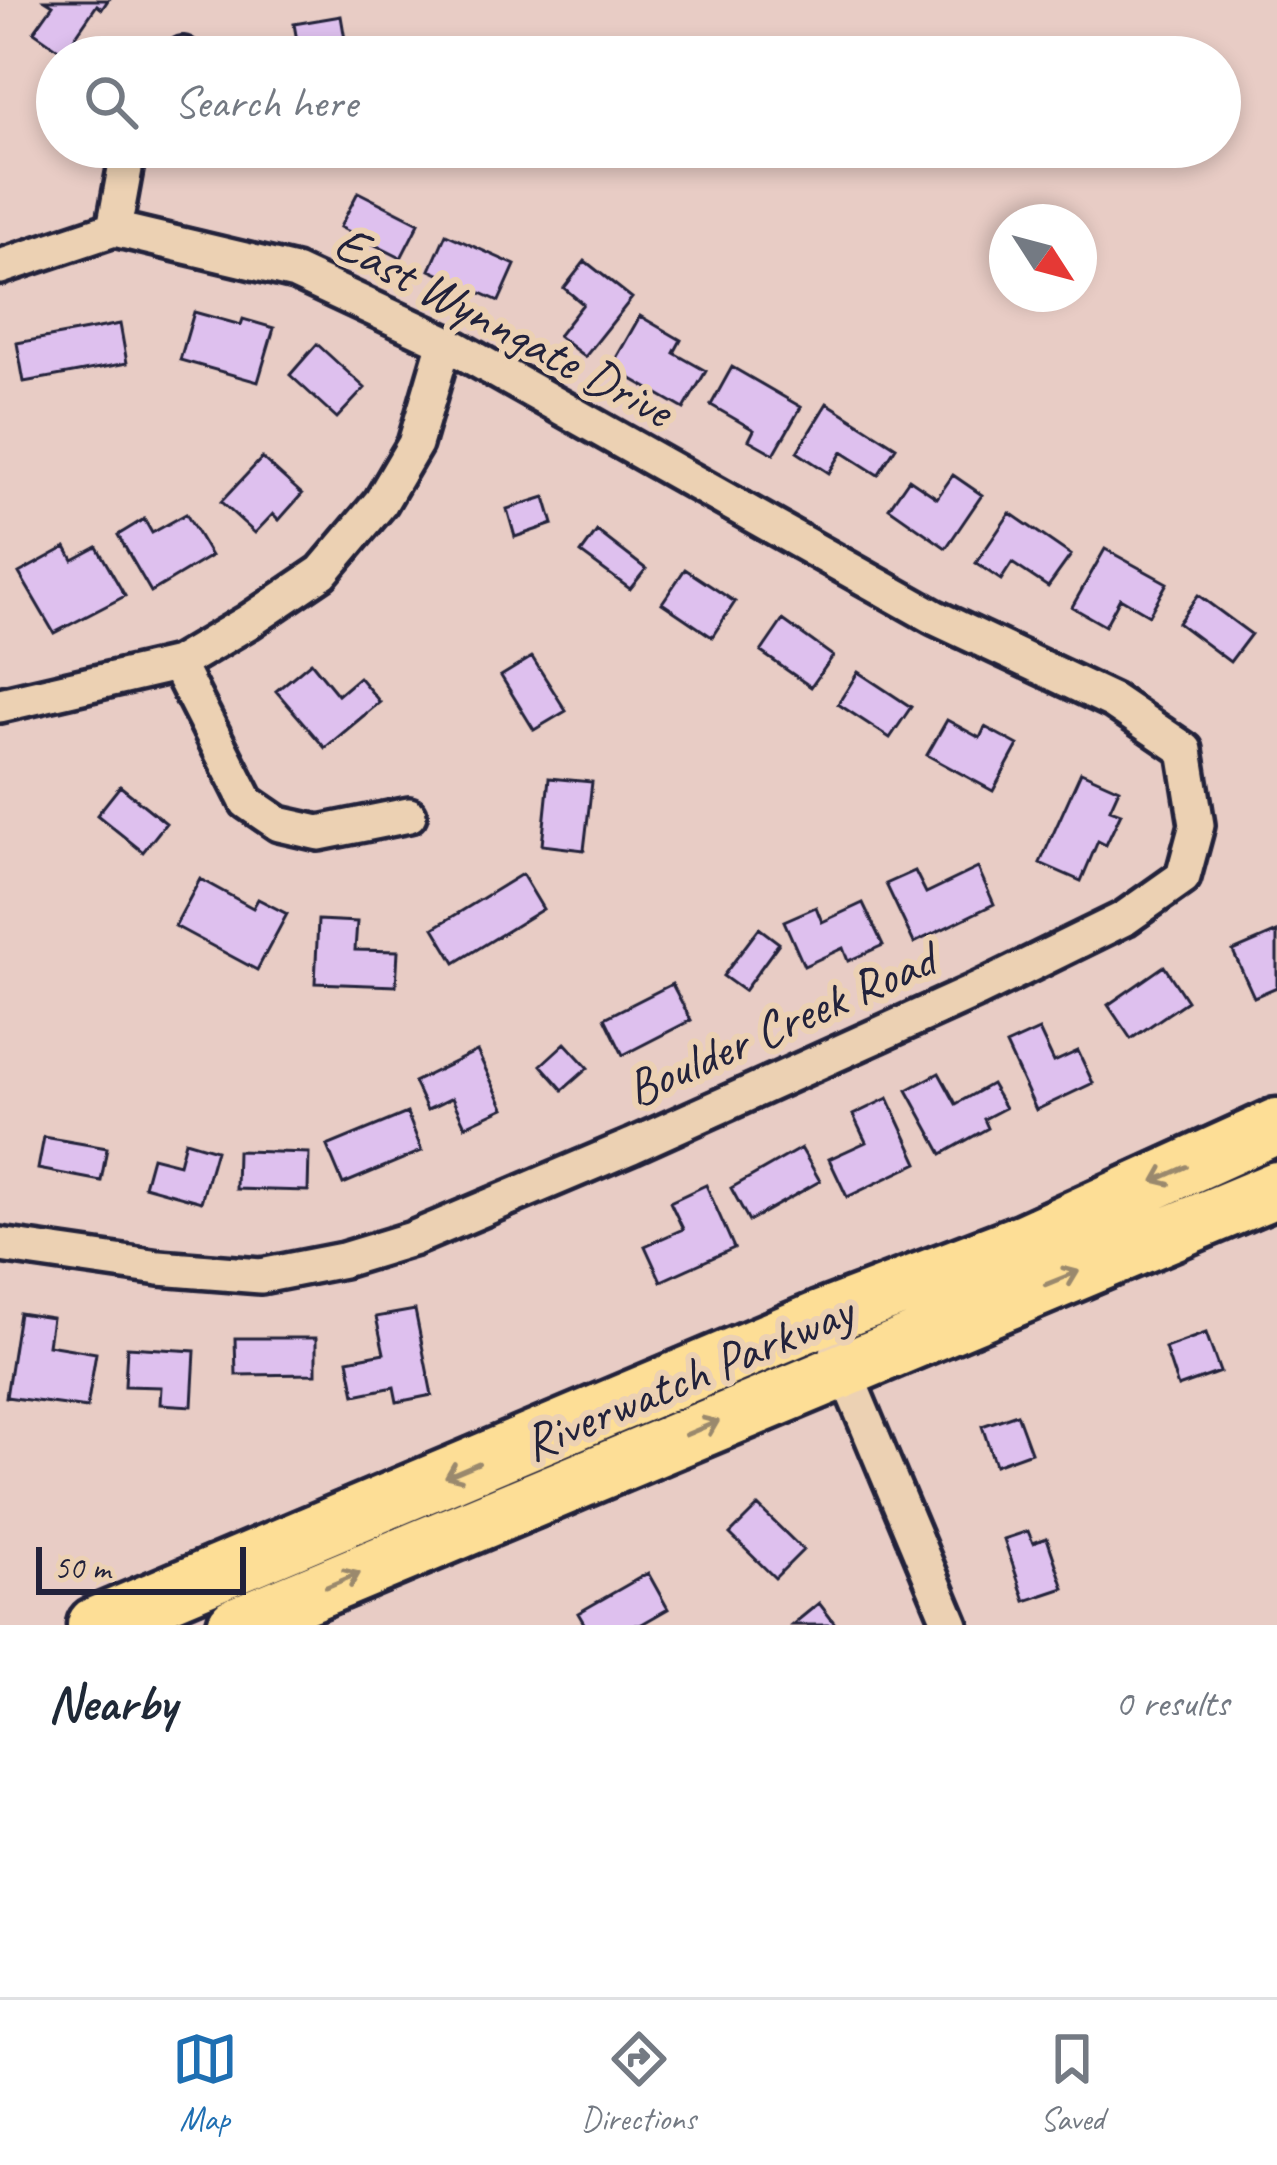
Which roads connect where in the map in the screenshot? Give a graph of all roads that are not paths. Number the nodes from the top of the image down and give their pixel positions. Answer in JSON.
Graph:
{"nodes":[{"id":1,"x":125,"y":168,"type":"edge"},
{"id":2,"x":114,"y":229,"type":"junction"},
{"id":3,"x":0,"y":267,"type":"edge"},
{"id":4,"x":445,"y":342,"type":"junction"},
{"id":5,"x":934,"y":617,"type":"joint"},
{"id":6,"x":177,"y":664,"type":"junction"},
{"id":7,"x":0,"y":705,"type":"edge"},
{"id":8,"x":409,"y":815,"type":"dead end"},
{"id":9,"x":1277,"y":1126,"type":"edge"},
{"id":10,"x":1277,"y":1189,"type":"edge"},
{"id":11,"x":0,"y":1245,"type":"edge"},
{"id":12,"x":820,"y":1319,"type":"junction"},
{"id":13,"x":845,"y":1368,"type":"junction"},
{"id":14,"x":95,"y":1625,"type":"edge"},
{"id":15,"x":235,"y":1625,"type":"edge"},
{"id":16,"x":951,"y":1625,"type":"edge"}],
"edges":[{"from":1,"to":2,"type":"street"},
{"from":2,"to":3,"type":"street"},
{"from":2,"to":4,"type":"street","name":"East Wynngate Drive"},
{"from":4,"to":5,"type":"street","name":"East Wynngate Drive"},
{"from":4,"to":6,"type":"street"},
{"from":5,"to":11,"type":"street","name":"Boulder Creek Road"},
{"from":6,"to":7,"type":"street"},
{"from":6,"to":8,"type":"street"},
{"from":9,"to":12,"type":"main road","name":"Riverwatch Parkway","one_way":true},
{"from":13,"to":10,"type":"main road","name":"Riverwatch Parkway","one_way":true},
{"from":12,"to":13,"type":"street"},
{"from":12,"to":14,"type":"main road","name":"Riverwatch Parkway","one_way":true},
{"from":15,"to":13,"type":"main road","name":"Riverwatch Parkway","one_way":true},
{"from":13,"to":16,"type":"street"}]}
